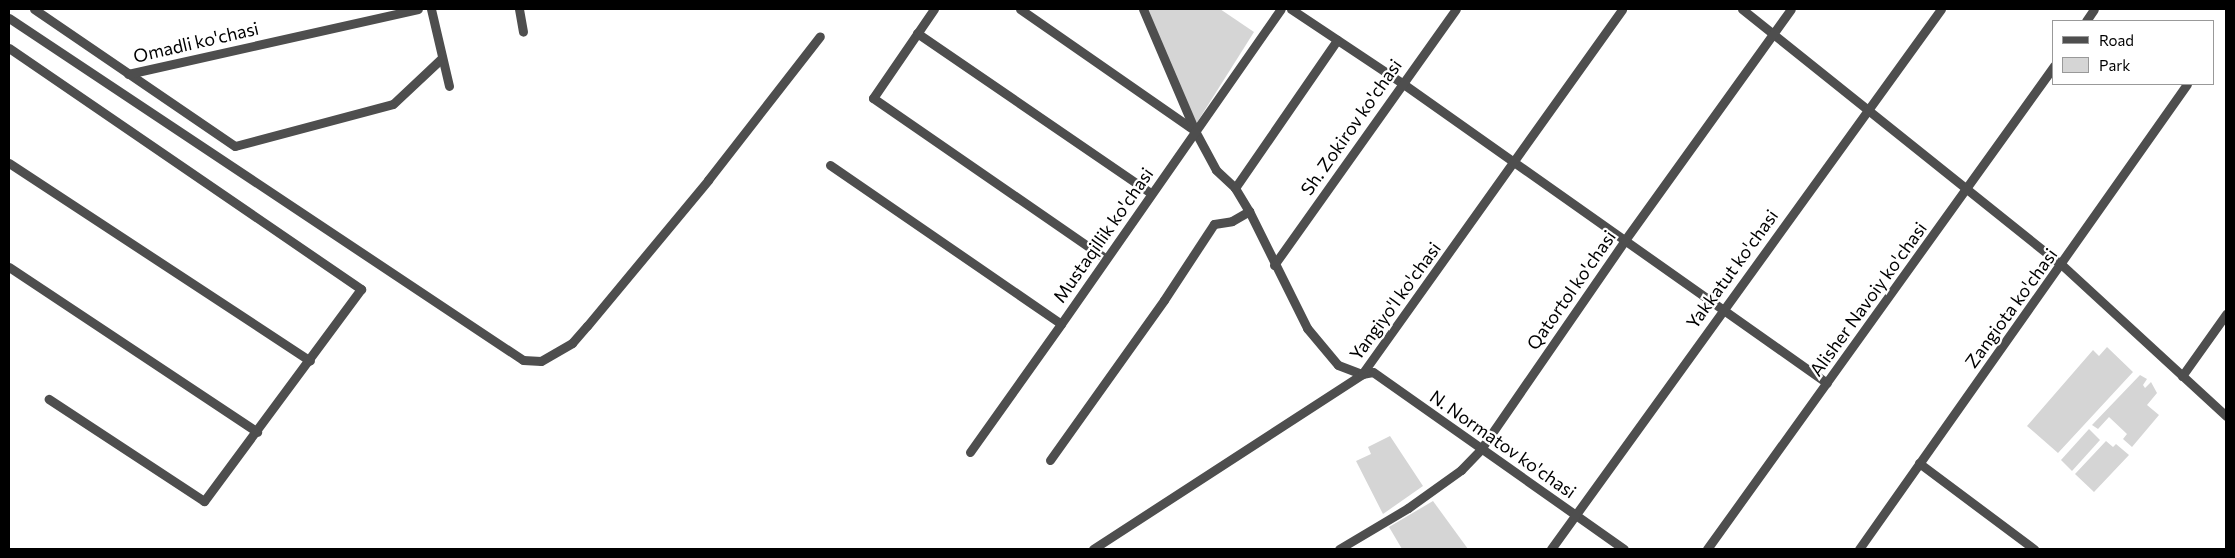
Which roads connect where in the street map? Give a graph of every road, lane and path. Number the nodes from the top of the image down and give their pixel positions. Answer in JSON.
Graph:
{"nodes":[{"id":1,"x":34,"y":9,"type":"edge"},
{"id":2,"x":418,"y":9,"type":"edge"},
{"id":3,"x":431,"y":9,"type":"edge"},
{"id":4,"x":518,"y":9,"type":"edge"},
{"id":5,"x":934,"y":9,"type":"edge"},
{"id":6,"x":1020,"y":9,"type":"edge"},
{"id":7,"x":1144,"y":9,"type":"edge"},
{"id":8,"x":1281,"y":9,"type":"edge"},
{"id":9,"x":1291,"y":9,"type":"edge"},
{"id":10,"x":1456,"y":9,"type":"edge"},
{"id":11,"x":1622,"y":9,"type":"edge"},
{"id":12,"x":1742,"y":9,"type":"edge"},
{"id":13,"x":1792,"y":9,"type":"edge"},
{"id":14,"x":1942,"y":9,"type":"edge"},
{"id":15,"x":2094,"y":9,"type":"edge"},
{"id":16,"x":9,"y":18,"type":"edge"},
{"id":17,"x":2087,"y":20,"type":"edge"},
{"id":18,"x":523,"y":32,"type":"dead end"},
{"id":19,"x":917,"y":33,"type":"junction"},
{"id":20,"x":1773,"y":34,"type":"junction"},
{"id":21,"x":820,"y":36,"type":"dead end"},
{"id":22,"x":1337,"y":40,"type":"junction"},
{"id":23,"x":9,"y":48,"type":"edge"},
{"id":24,"x":442,"y":58,"type":"junction"},
{"id":25,"x":2052,"y":69,"type":"edge"},
{"id":26,"x":128,"y":74,"type":"junction"},
{"id":27,"x":1402,"y":83,"type":"junction"},
{"id":28,"x":2186,"y":85,"type":"edge"},
{"id":29,"x":449,"y":86,"type":"dead end"},
{"id":30,"x":1868,"y":108,"type":"junction"},
{"id":31,"x":1194,"y":131,"type":"junction"},
{"id":32,"x":1513,"y":162,"type":"junction"},
{"id":33,"x":9,"y":163,"type":"edge"},
{"id":34,"x":830,"y":165,"type":"dead end"},
{"id":35,"x":1235,"y":188,"type":"junction"},
{"id":36,"x":1968,"y":188,"type":"junction"},
{"id":37,"x":1151,"y":193,"type":"junction"},
{"id":38,"x":1249,"y":211,"type":"junction"},
{"id":39,"x":1625,"y":240,"type":"junction"},
{"id":40,"x":1105,"y":258,"type":"junction"},
{"id":41,"x":1274,"y":264,"type":"junction"},
{"id":42,"x":2062,"y":265,"type":"junction"},
{"id":43,"x":9,"y":267,"type":"edge"},
{"id":44,"x":1723,"y":309,"type":"junction"},
{"id":45,"x":2226,"y":314,"type":"edge"},
{"id":46,"x":1061,"y":324,"type":"junction"},
{"id":47,"x":310,"y":361,"type":"junction"},
{"id":48,"x":1362,"y":374,"type":"junction"},
{"id":49,"x":2182,"y":376,"type":"junction"},
{"id":50,"x":1827,"y":383,"type":"junction"},
{"id":51,"x":49,"y":399,"type":"dead end"},
{"id":52,"x":2226,"y":416,"type":"edge"},
{"id":53,"x":256,"y":432,"type":"junction"},
{"id":54,"x":1481,"y":448,"type":"junction"},
{"id":55,"x":970,"y":452,"type":"dead end"},
{"id":56,"x":1050,"y":460,"type":"dead end"},
{"id":57,"x":1919,"y":463,"type":"junction"},
{"id":58,"x":1576,"y":516,"type":"junction"},
{"id":59,"x":1093,"y":549,"type":"edge"},
{"id":60,"x":1339,"y":549,"type":"edge"},
{"id":61,"x":1551,"y":549,"type":"edge"},
{"id":62,"x":1624,"y":549,"type":"edge"},
{"id":63,"x":1707,"y":549,"type":"edge"},
{"id":64,"x":1859,"y":549,"type":"edge"},
{"id":65,"x":2034,"y":549,"type":"edge"}],
"edges":[{"from":1,"to":26,"type":"street"},
{"from":2,"to":26,"type":"street","name":"Omadli ko'chasi"},
{"from":3,"to":24,"type":"street"},
{"from":4,"to":18,"type":"street"},
{"from":5,"to":19,"type":"street"},
{"from":6,"to":31,"type":"street"},
{"from":7,"to":31,"type":"street"},
{"from":8,"to":31,"type":"street","name":"Mustaqillik ko'chasi"},
{"from":9,"to":22,"type":"street"},
{"from":10,"to":27,"type":"street","name":"Sh. Zokirov ko'chasi"},
{"from":11,"to":32,"type":"street","name":"Yangiyo'l ko'chasi"},
{"from":12,"to":20,"type":"street"},
{"from":13,"to":20,"type":"street","name":"Qatortol ko'chasi"},
{"from":14,"to":30,"type":"street","name":"Yakkatut ko'chasi"},
{"from":15,"to":17,"type":"street"},
{"from":16,"to":21,"type":"street"},
{"from":19,"to":37,"type":"street"},
{"from":19,"to":40,"type":"street"},
{"from":20,"to":30,"type":"street"},
{"from":20,"to":39,"type":"street","name":"Qatortol ko'chasi"},
{"from":22,"to":27,"type":"street"},
{"from":22,"to":35,"type":"street"},
{"from":23,"to":47,"type":"street"},
{"from":24,"to":26,"type":"street"},
{"from":24,"to":29,"type":"street"},
{"from":25,"to":36,"type":"street","name":"Alisher Navoiy ko'chasi"},
{"from":27,"to":32,"type":"street"},
{"from":27,"to":41,"type":"street","name":"Sh. Zokirov ko'chasi"},
{"from":28,"to":42,"type":"street","name":"Zangiota ko'chasi"},
{"from":30,"to":36,"type":"street"},
{"from":30,"to":44,"type":"street","name":"Yakkatut ko'chasi"},
{"from":31,"to":35,"type":"street"},
{"from":31,"to":37,"type":"street","name":"Mustaqillik ko'chasi"},
{"from":32,"to":39,"type":"street"},
{"from":32,"to":48,"type":"street","name":"Yangiyo'l ko'chasi"},
{"from":33,"to":47,"type":"street"},
{"from":34,"to":46,"type":"street","name":"Mustaqillik ko'chasi"},
{"from":35,"to":38,"type":"street"},
{"from":36,"to":42,"type":"street"},
{"from":36,"to":50,"type":"street","name":"Alisher Navoiy ko'chasi"},
{"from":37,"to":40,"type":"street","name":"Mustaqillik ko'chasi"},
{"from":38,"to":41,"type":"street"},
{"from":38,"to":56,"type":"street"},
{"from":39,"to":44,"type":"street"},
{"from":39,"to":54,"type":"street","name":"Qatortol ko'chasi"},
{"from":40,"to":46,"type":"street","name":"Mustaqillik ko'chasi"},
{"from":41,"to":48,"type":"street"},
{"from":42,"to":49,"type":"street"},
{"from":42,"to":57,"type":"street","name":"Zangiota ko'chasi"},
{"from":43,"to":53,"type":"street"},
{"from":44,"to":50,"type":"street"},
{"from":44,"to":58,"type":"street","name":"Yakkatut ko'chasi"},
{"from":45,"to":49,"type":"street"},
{"from":46,"to":55,"type":"street"},
{"from":47,"to":53,"type":"street"},
{"from":48,"to":54,"type":"street","name":"N. Normatov ko'chasi"},
{"from":48,"to":59,"type":"street","name":"Yangiyo'l ko'chasi"},
{"from":49,"to":52,"type":"street"},
{"from":50,"to":63,"type":"street","name":"Alisher Navoiy ko'chasi"},
{"from":51,"to":53,"type":"street"},
{"from":54,"to":58,"type":"street","name":"N. Normatov ko'chasi"},
{"from":54,"to":60,"type":"street","name":"Qatortol ko'chasi"},
{"from":57,"to":64,"type":"street","name":"Zangiota ko'chasi"},
{"from":57,"to":65,"type":"street"},
{"from":58,"to":61,"type":"street","name":"Yakkatut ko'chasi"},
{"from":58,"to":62,"type":"street","name":"N. Normatov ko'chasi"}]}
